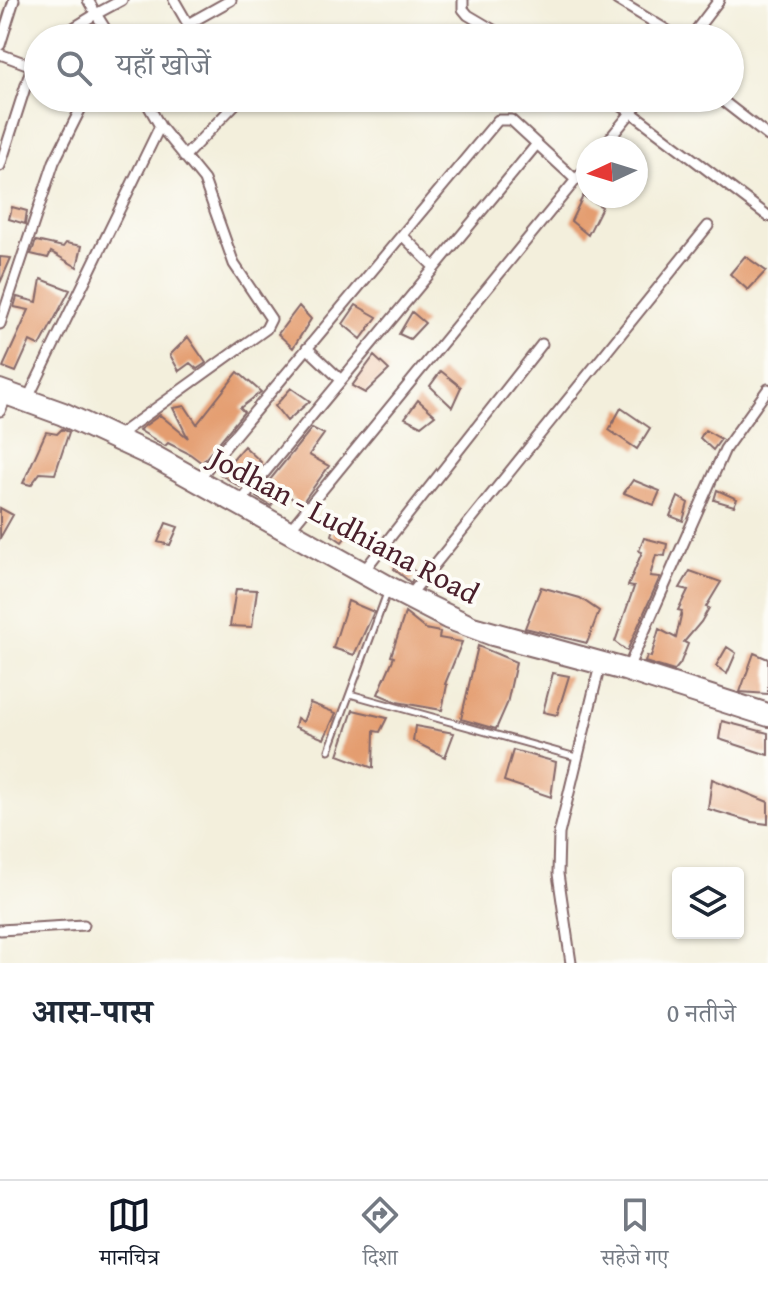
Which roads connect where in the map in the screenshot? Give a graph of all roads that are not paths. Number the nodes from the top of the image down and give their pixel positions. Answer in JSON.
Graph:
{"nodes":[{"id":1,"x":14,"y":0,"type":"edge"},
{"id":2,"x":88,"y":0,"type":"edge"},
{"id":3,"x":122,"y":0,"type":"edge"},
{"id":4,"x":174,"y":0,"type":"edge"},
{"id":5,"x":231,"y":0,"type":"edge"},
{"id":6,"x":463,"y":0,"type":"edge"},
{"id":7,"x":617,"y":0,"type":"edge"},
{"id":8,"x":719,"y":0,"type":"edge"},
{"id":9,"x":96,"y":14,"type":"junction"},
{"id":10,"x":80,"y":24,"type":"edge"},
{"id":11,"x":102,"y":24,"type":"edge"},
{"id":12,"x":188,"y":24,"type":"joint"},
{"id":13,"x":483,"y":24,"type":"edge"},
{"id":14,"x":657,"y":24,"type":"edge"},
{"id":15,"x":701,"y":24,"type":"edge"},
{"id":16,"x":0,"y":45,"type":"edge"},
{"id":17,"x":0,"y":54,"type":"edge"},
{"id":18,"x":24,"y":63,"type":"edge"},
{"id":19,"x":24,"y":91,"type":"edge"},
{"id":20,"x":79,"y":112,"type":"edge"},
{"id":21,"x":152,"y":112,"type":"edge"},
{"id":22,"x":227,"y":112,"type":"edge"},
{"id":23,"x":631,"y":112,"type":"joint"},
{"id":24,"x":737,"y":112,"type":"edge"},
{"id":25,"x":160,"y":126,"type":"junction"},
{"id":26,"x":612,"y":136,"type":"edge"},
{"id":27,"x":768,"y":136,"type":"edge"},
{"id":28,"x":537,"y":144,"type":"junction"},
{"id":29,"x":184,"y":157,"type":"junction"},
{"id":30,"x":0,"y":166,"type":"edge"},
{"id":31,"x":576,"y":180,"type":"joint"},
{"id":32,"x":768,"y":216,"type":"edge"},
{"id":33,"x":708,"y":226,"type":"dead end"},
{"id":34,"x":402,"y":235,"type":"junction"},
{"id":35,"x":434,"y":267,"type":"junction"},
{"id":36,"x":0,"y":324,"type":"edge"},
{"id":37,"x":542,"y":344,"type":"dead end"},
{"id":38,"x":307,"y":348,"type":"junction"},
{"id":39,"x":340,"y":379,"type":"junction"},
{"id":40,"x":768,"y":389,"type":"edge"},
{"id":41,"x":2,"y":393,"type":"edge"},
{"id":42,"x":29,"y":396,"type":"junction"},
{"id":43,"x":0,"y":411,"type":"edge"},
{"id":44,"x":120,"y":434,"type":"junction"},
{"id":45,"x":200,"y":477,"type":"junction"},
{"id":46,"x":242,"y":500,"type":"junction"},
{"id":47,"x":292,"y":527,"type":"junction"},
{"id":48,"x":366,"y":568,"type":"junction"},
{"id":49,"x":388,"y":592,"type":"junction"},
{"id":50,"x":411,"y":594,"type":"junction"},
{"id":51,"x":600,"y":663,"type":"junction"},
{"id":52,"x":629,"y":666,"type":"junction"},
{"id":53,"x":350,"y":694,"type":"junction"},
{"id":54,"x":768,"y":710,"type":"edge"},
{"id":55,"x":768,"y":720,"type":"edge"},
{"id":56,"x":329,"y":750,"type":"dead end"},
{"id":57,"x":576,"y":757,"type":"junction"},
{"id":58,"x":84,"y":925,"type":"dead end"},
{"id":59,"x":0,"y":930,"type":"edge"},
{"id":60,"x":571,"y":963,"type":"edge"}],
"edges":[{"from":1,"to":16,"type":"street"},
{"from":2,"to":9,"type":"street"},
{"from":3,"to":9,"type":"street"},
{"from":4,"to":12,"type":"street"},
{"from":5,"to":12,"type":"street"},
{"from":6,"to":13,"type":"street"},
{"from":7,"to":14,"type":"street"},
{"from":8,"to":15,"type":"street"},
{"from":9,"to":10,"type":"street"},
{"from":9,"to":11,"type":"street"},
{"from":17,"to":18,"type":"street"},
{"from":19,"to":30,"type":"street"},
{"from":20,"to":36,"type":"street"},
{"from":21,"to":25,"type":"street"},
{"from":22,"to":29,"type":"street"},
{"from":23,"to":26,"type":"street"},
{"from":23,"to":32,"type":"street"},
{"from":24,"to":27,"type":"street"},
{"from":25,"to":29,"type":"street"},
{"from":25,"to":42,"type":"street"},
{"from":28,"to":31,"type":"street"},
{"from":28,"to":34,"type":"street"},
{"from":28,"to":35,"type":"street"},
{"from":29,"to":44,"type":"street"},
{"from":31,"to":47,"type":"street"},
{"from":33,"to":50,"type":"street"},
{"from":34,"to":35,"type":"street"},
{"from":34,"to":38,"type":"street"},
{"from":35,"to":39,"type":"street"},
{"from":37,"to":48,"type":"street"},
{"from":38,"to":39,"type":"street"},
{"from":38,"to":45,"type":"street"},
{"from":39,"to":46,"type":"street"},
{"from":40,"to":52,"type":"street"},
{"from":41,"to":42,"type":"street","name":"Jodhan - Ludhiana Road"},
{"from":41,"to":43,"type":"street"},
{"from":41,"to":49,"type":"street","name":"Jodhan - Ludhiana Road"},
{"from":42,"to":44,"type":"street","name":"Jodhan - Ludhiana Road"},
{"from":44,"to":45,"type":"street","name":"Jodhan - Ludhiana Road"},
{"from":45,"to":46,"type":"street","name":"Jodhan - Ludhiana Road"},
{"from":46,"to":47,"type":"street","name":"Jodhan - Ludhiana Road"},
{"from":47,"to":48,"type":"street","name":"Jodhan - Ludhiana Road"},
{"from":48,"to":50,"type":"street","name":"Jodhan - Ludhiana Road"},
{"from":49,"to":51,"type":"street","name":"Jodhan - Ludhiana Road"},
{"from":49,"to":53,"type":"lane"},
{"from":50,"to":51,"type":"street","name":"Jodhan - Ludhiana Road"},
{"from":51,"to":52,"type":"street","name":"Jodhan - Ludhiana Road"},
{"from":51,"to":55,"type":"street","name":"Jodhan - Ludhiana Road"},
{"from":51,"to":57,"type":"street"},
{"from":52,"to":54,"type":"street","name":"Jodhan - Ludhiana Road"},
{"from":53,"to":56,"type":"lane"},
{"from":53,"to":57,"type":"lane"},
{"from":57,"to":60,"type":"street"},
{"from":58,"to":59,"type":"street"}]}
